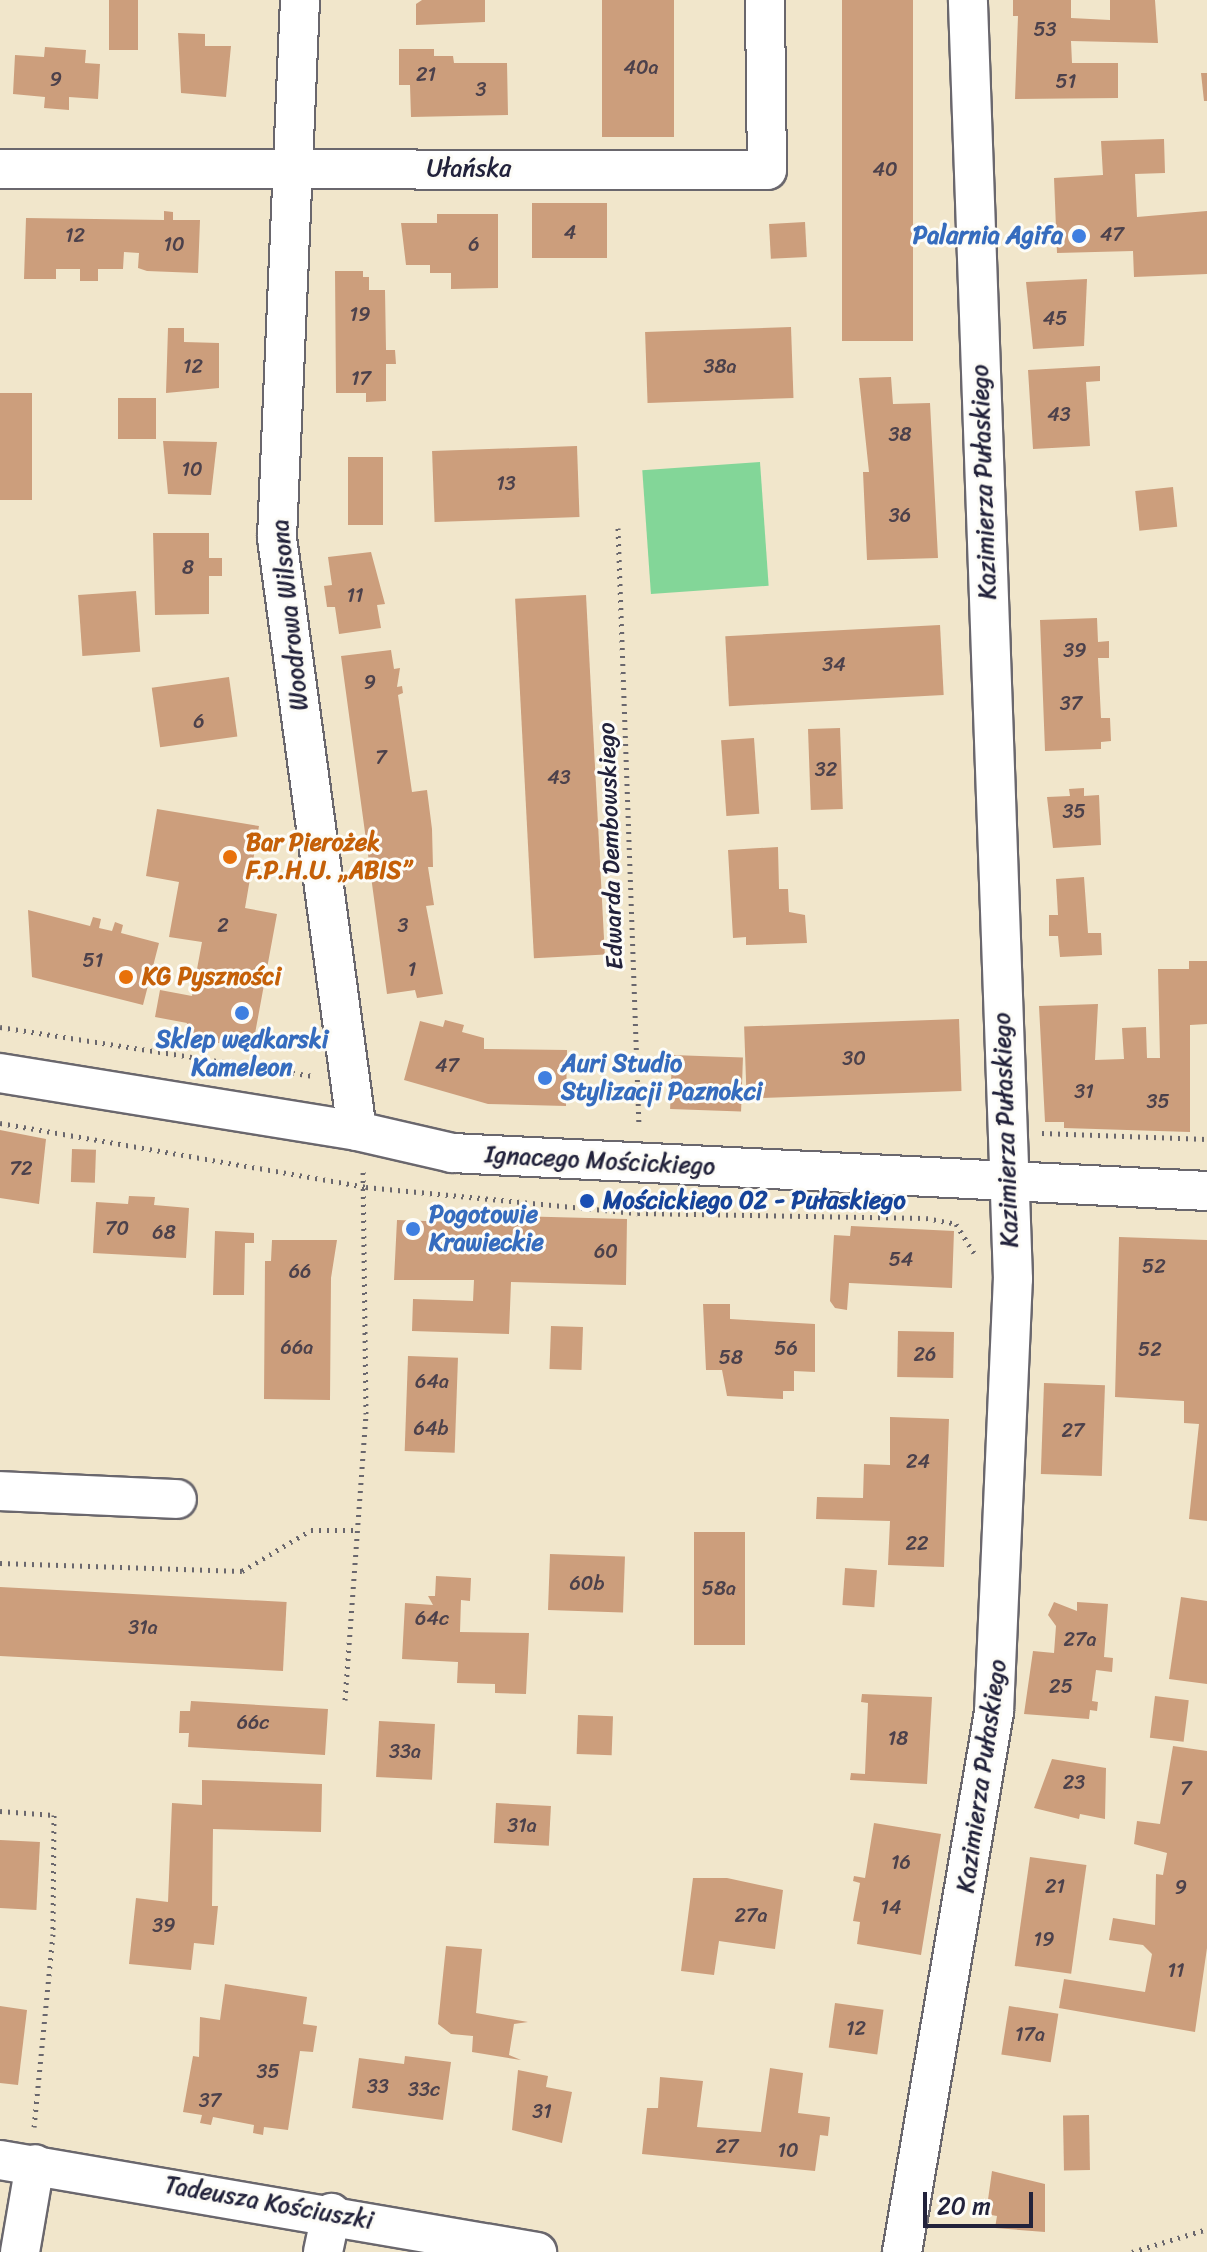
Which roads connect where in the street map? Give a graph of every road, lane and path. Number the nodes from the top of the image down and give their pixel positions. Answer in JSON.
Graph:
{"nodes":[{"id":1,"x":300,"y":0,"type":"edge"},
{"id":2,"x":765,"y":0,"type":"edge"},
{"id":3,"x":968,"y":0,"type":"edge"},
{"id":4,"x":292,"y":168,"type":"junction"},
{"id":5,"x":0,"y":169,"type":"edge"},
{"id":6,"x":618,"y":528,"type":"dead end"},
{"id":7,"x":0,"y":1027,"type":"edge"},
{"id":8,"x":0,"y":1073,"type":"edge"},
{"id":9,"x":350,"y":1081,"type":"junction"},
{"id":10,"x":0,"y":1123,"type":"edge"},
{"id":11,"x":357,"y":1131,"type":"junction"},
{"id":12,"x":640,"y":1163,"type":"junction"},
{"id":13,"x":1007,"y":1182,"type":"junction"},
{"id":14,"x":366,"y":1187,"type":"junction"},
{"id":15,"x":1207,"y":1191,"type":"edge"},
{"id":16,"x":978,"y":1264,"type":"dead end"},
{"id":17,"x":0,"y":1491,"type":"edge"},
{"id":18,"x":177,"y":1499,"type":"dead end"},
{"id":19,"x":357,"y":1530,"type":"junction"},
{"id":20,"x":0,"y":1563,"type":"edge"},
{"id":21,"x":345,"y":1700,"type":"dead end"},
{"id":22,"x":0,"y":1811,"type":"edge"},
{"id":23,"x":23,"y":2153,"type":"edge"},
{"id":24,"x":331,"y":2213,"type":"junction"},
{"id":25,"x":1207,"y":2229,"type":"edge"},
{"id":26,"x":20,"y":2252,"type":"edge"},
{"id":27,"x":323,"y":2252,"type":"edge"},
{"id":28,"x":537,"y":2252,"type":"edge"},
{"id":29,"x":902,"y":2252,"type":"edge"},
{"id":30,"x":1132,"y":2252,"type":"edge"}],
"edges":[{"from":1,"to":4,"type":"street","name":"Woodrowa Wilsona"},
{"from":2,"to":4,"type":"street","name":"Ułańska"},
{"from":3,"to":13,"type":"street","name":"Kazimierza Pułaskiego"},
{"from":4,"to":5,"type":"street","name":"Ułańska"},
{"from":4,"to":9,"type":"street","name":"Woodrowa Wilsona"},
{"from":6,"to":12,"type":"path","name":"Edwarda Dembowskiego"},
{"from":7,"to":9,"type":"path"},
{"from":8,"to":11,"type":"street","name":"Ignacego Mościckiego"},
{"from":9,"to":11,"type":"street","name":"Woodrowa Wilsona"},
{"from":10,"to":14,"type":"path"},
{"from":11,"to":12,"type":"street","name":"Ignacego Mościckiego"},
{"from":11,"to":14,"type":"path"},
{"from":12,"to":13,"type":"street","name":"Ignacego Mościckiego"},
{"from":13,"to":15,"type":"street","name":"Ignacego Mościckiego"},
{"from":13,"to":29,"type":"street","name":"Kazimierza Pułaskiego"},
{"from":14,"to":16,"type":"path"},
{"from":14,"to":19,"type":"path"},
{"from":17,"to":18,"type":"street"},
{"from":19,"to":20,"type":"path"},
{"from":19,"to":21,"type":"path"},
{"from":22,"to":23,"type":"path"},
{"from":23,"to":24,"type":"street","name":"Tadeusza Kościuszki"},
{"from":23,"to":26,"type":"street"},
{"from":24,"to":27,"type":"street"},
{"from":24,"to":28,"type":"street","name":"Tadeusza Kościuszki"},
{"from":25,"to":30,"type":"path"}]}
